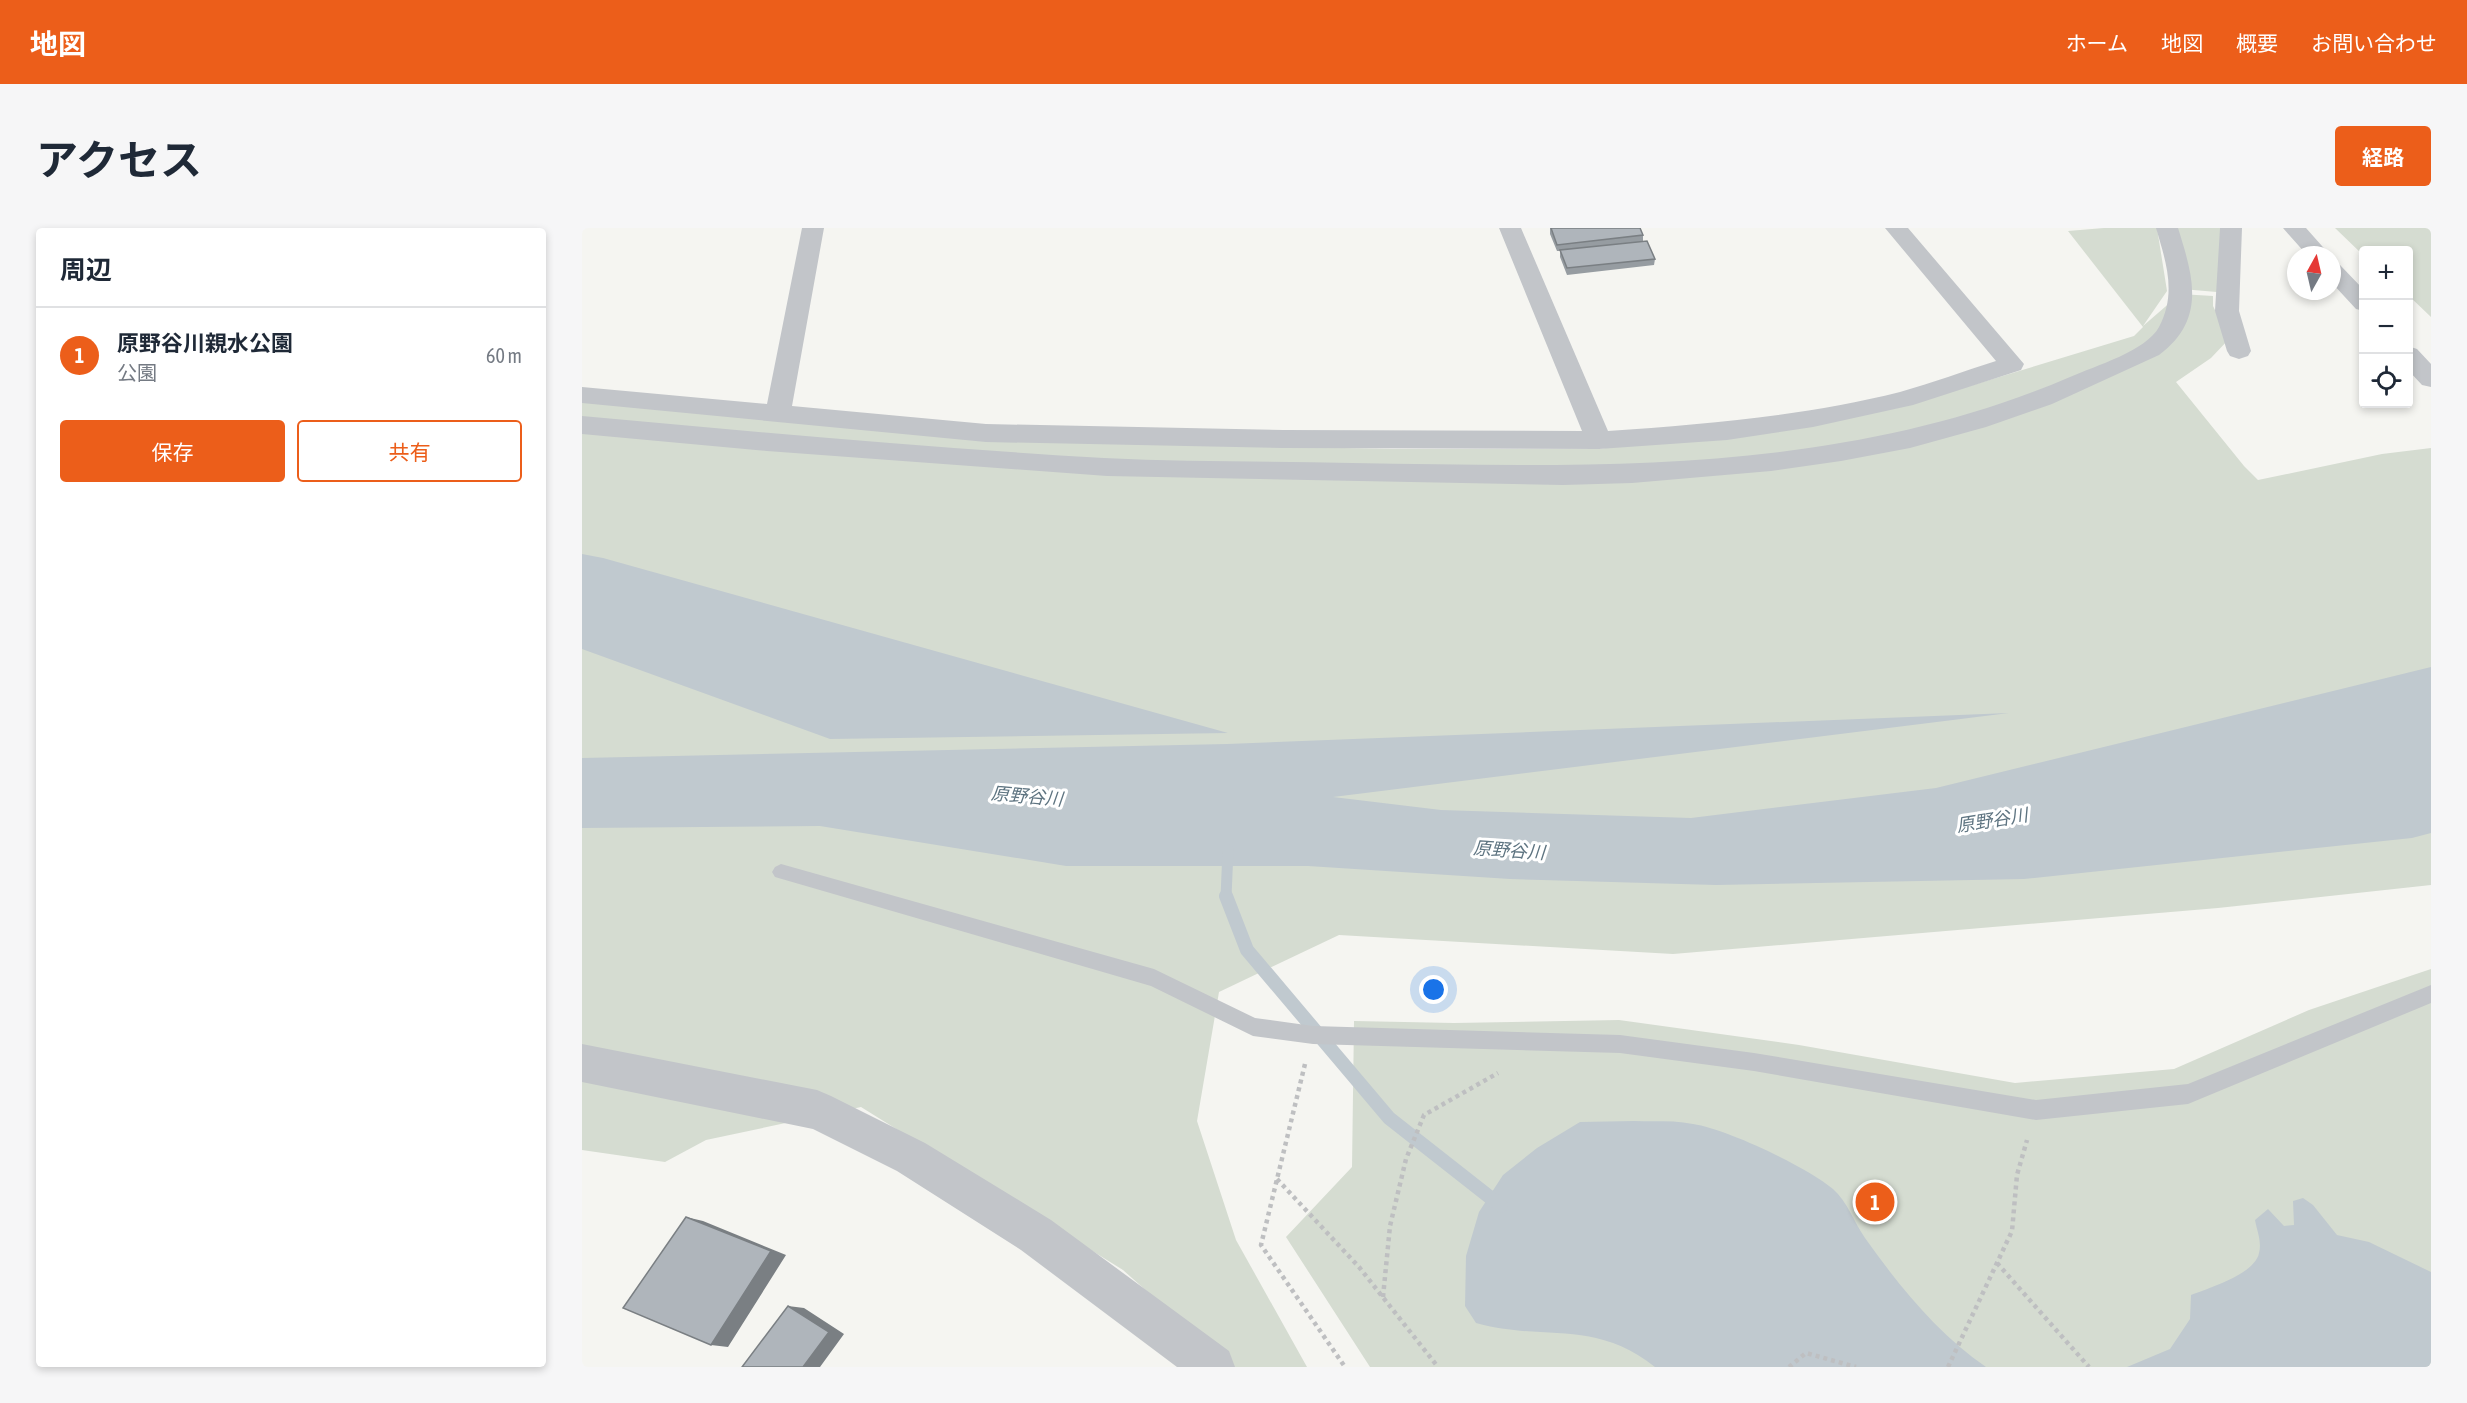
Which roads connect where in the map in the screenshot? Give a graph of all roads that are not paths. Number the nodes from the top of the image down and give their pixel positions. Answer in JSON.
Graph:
{"nodes":[{"id":1,"x":813,"y":228,"type":"edge"},
{"id":2,"x":1510,"y":228,"type":"edge"},
{"id":3,"x":1896,"y":228,"type":"edge"},
{"id":4,"x":2167,"y":228,"type":"edge"},
{"id":5,"x":2231,"y":228,"type":"edge"},
{"id":6,"x":2341,"y":280,"type":"edge"},
{"id":7,"x":2182,"y":290,"type":"junction"},
{"id":8,"x":2228,"y":299,"type":"junction"},
{"id":9,"x":2360,"y":300,"type":"edge"},
{"id":10,"x":2238,"y":351,"type":"dead end"},
{"id":11,"x":2413,"y":359,"type":"edge"},
{"id":12,"x":2431,"y":379,"type":"edge"},
{"id":13,"x":582,"y":395,"type":"edge"},
{"id":14,"x":778,"y":413,"type":"junction"},
{"id":15,"x":582,"y":425,"type":"edge"},
{"id":16,"x":1599,"y":440,"type":"junction"},
{"id":17,"x":781,"y":872,"type":"dead end"},
{"id":18,"x":2431,"y":994,"type":"edge"},
{"id":19,"x":582,"y":1063,"type":"edge"},
{"id":20,"x":1213,"y":1367,"type":"edge"}],
"edges":[{"from":1,"to":14,"type":"street"},
{"from":2,"to":16,"type":"street"},
{"from":3,"to":16,"type":"street"},
{"from":4,"to":7,"type":"street"},
{"from":5,"to":8,"type":"street"},
{"from":6,"to":9,"type":"street"},
{"from":7,"to":8,"type":"street"},
{"from":7,"to":15,"type":"street"},
{"from":8,"to":10,"type":"street"},
{"from":11,"to":12,"type":"street"},
{"from":13,"to":14,"type":"street"},
{"from":14,"to":16,"type":"street"},
{"from":17,"to":18,"type":"lane"},
{"from":19,"to":20,"type":"street"}]}
